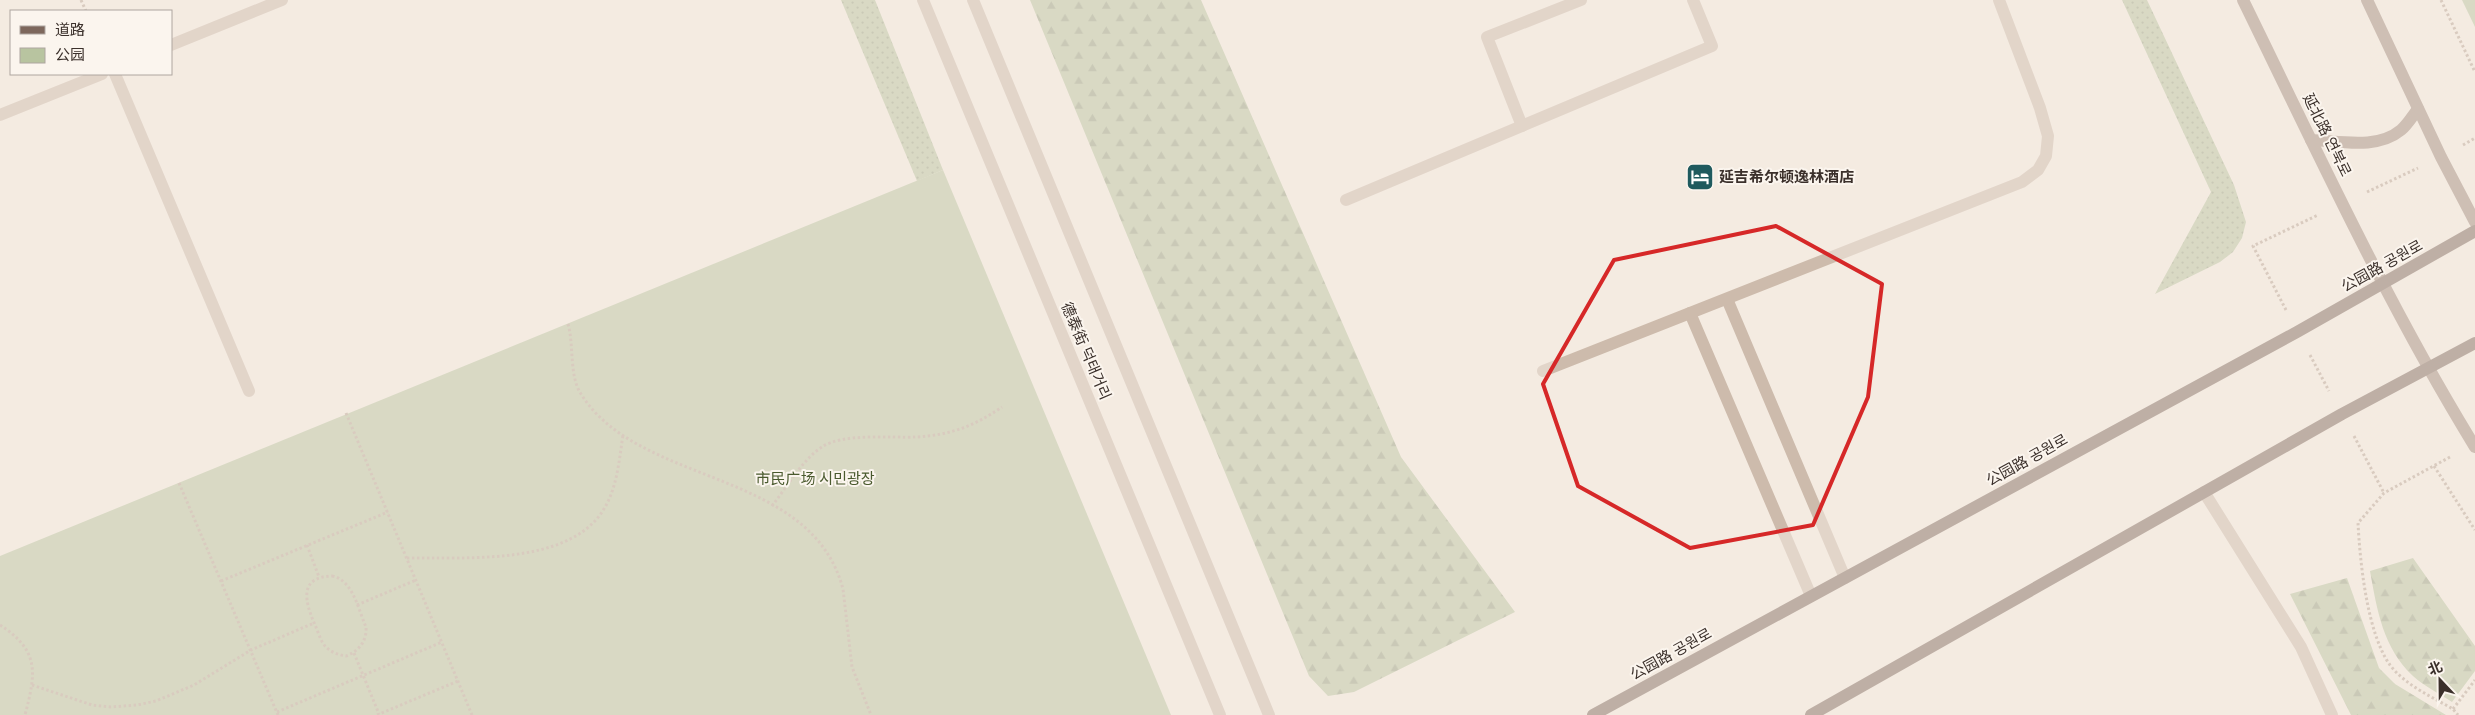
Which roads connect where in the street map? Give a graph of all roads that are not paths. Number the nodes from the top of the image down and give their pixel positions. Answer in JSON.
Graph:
{"nodes":[{"id":1,"x":282,"y":0,"type":"edge"},
{"id":2,"x":923,"y":0,"type":"edge"},
{"id":3,"x":973,"y":0,"type":"edge"},
{"id":4,"x":1581,"y":0,"type":"edge"},
{"id":5,"x":1692,"y":0,"type":"edge"},
{"id":6,"x":1999,"y":0,"type":"edge"},
{"id":7,"x":2243,"y":0,"type":"edge"},
{"id":8,"x":2367,"y":0,"type":"edge"},
{"id":9,"x":172,"y":45,"type":"edge"},
{"id":10,"x":100,"y":75,"type":"edge"},
{"id":11,"x":114,"y":75,"type":"edge"},
{"id":12,"x":2418,"y":109,"type":"junction"},
{"id":13,"x":0,"y":115,"type":"edge"},
{"id":14,"x":1522,"y":126,"type":"junction"},
{"id":15,"x":2311,"y":140,"type":"junction"},
{"id":16,"x":1346,"y":200,"type":"dead end"},
{"id":17,"x":2475,"y":222,"type":"edge"},
{"id":18,"x":2475,"y":231,"type":"edge"},
{"id":19,"x":2384,"y":284,"type":"junction"},
{"id":20,"x":1728,"y":299,"type":"junction"},
{"id":21,"x":1690,"y":313,"type":"junction"},
{"id":22,"x":2475,"y":344,"type":"edge"},
{"id":23,"x":2429,"y":367,"type":"junction"},
{"id":24,"x":1543,"y":371,"type":"dead end"},
{"id":25,"x":249,"y":391,"type":"dead end"},
{"id":26,"x":2474,"y":446,"type":"edge"},
{"id":27,"x":2204,"y":492,"type":"junction"},
{"id":28,"x":1845,"y":578,"type":"junction"},
{"id":29,"x":1811,"y":596,"type":"junction"},
{"id":30,"x":1220,"y":715,"type":"edge"},
{"id":31,"x":1269,"y":715,"type":"edge"},
{"id":32,"x":1593,"y":715,"type":"edge"},
{"id":33,"x":1811,"y":715,"type":"edge"},
{"id":34,"x":2332,"y":715,"type":"edge"}],
"edges":[{"from":1,"to":9,"type":"street"},
{"from":2,"to":30,"type":"street","name":"德泰街 덕태거리"},
{"from":3,"to":31,"type":"street","name":"德泰街 덕태거리"},
{"from":4,"to":14,"type":"street"},
{"from":5,"to":14,"type":"street"},
{"from":6,"to":20,"type":"street"},
{"from":7,"to":15,"type":"main road","name":"延北路 연북로"},
{"from":8,"to":12,"type":"main road"},
{"from":10,"to":13,"type":"street"},
{"from":11,"to":25,"type":"street"},
{"from":12,"to":15,"type":"main road"},
{"from":12,"to":17,"type":"main road"},
{"from":14,"to":16,"type":"street"},
{"from":15,"to":19,"type":"main road","name":"延北路 연북로"},
{"from":18,"to":19,"type":"main road","name":"公园路 공원로"},
{"from":19,"to":23,"type":"main road","name":"延北路 연북로"},
{"from":19,"to":28,"type":"main road","name":"公园路 공원로"},
{"from":20,"to":21,"type":"street"},
{"from":20,"to":28,"type":"street"},
{"from":21,"to":24,"type":"street"},
{"from":21,"to":29,"type":"street"},
{"from":22,"to":23,"type":"main road"},
{"from":23,"to":26,"type":"main road","name":"延北路 연북로"},
{"from":23,"to":27,"type":"main road"},
{"from":27,"to":33,"type":"main road"},
{"from":27,"to":34,"type":"street"},
{"from":28,"to":29,"type":"main road","name":"公园路 공원로"},
{"from":29,"to":32,"type":"main road","name":"公园路 공원로"}]}
